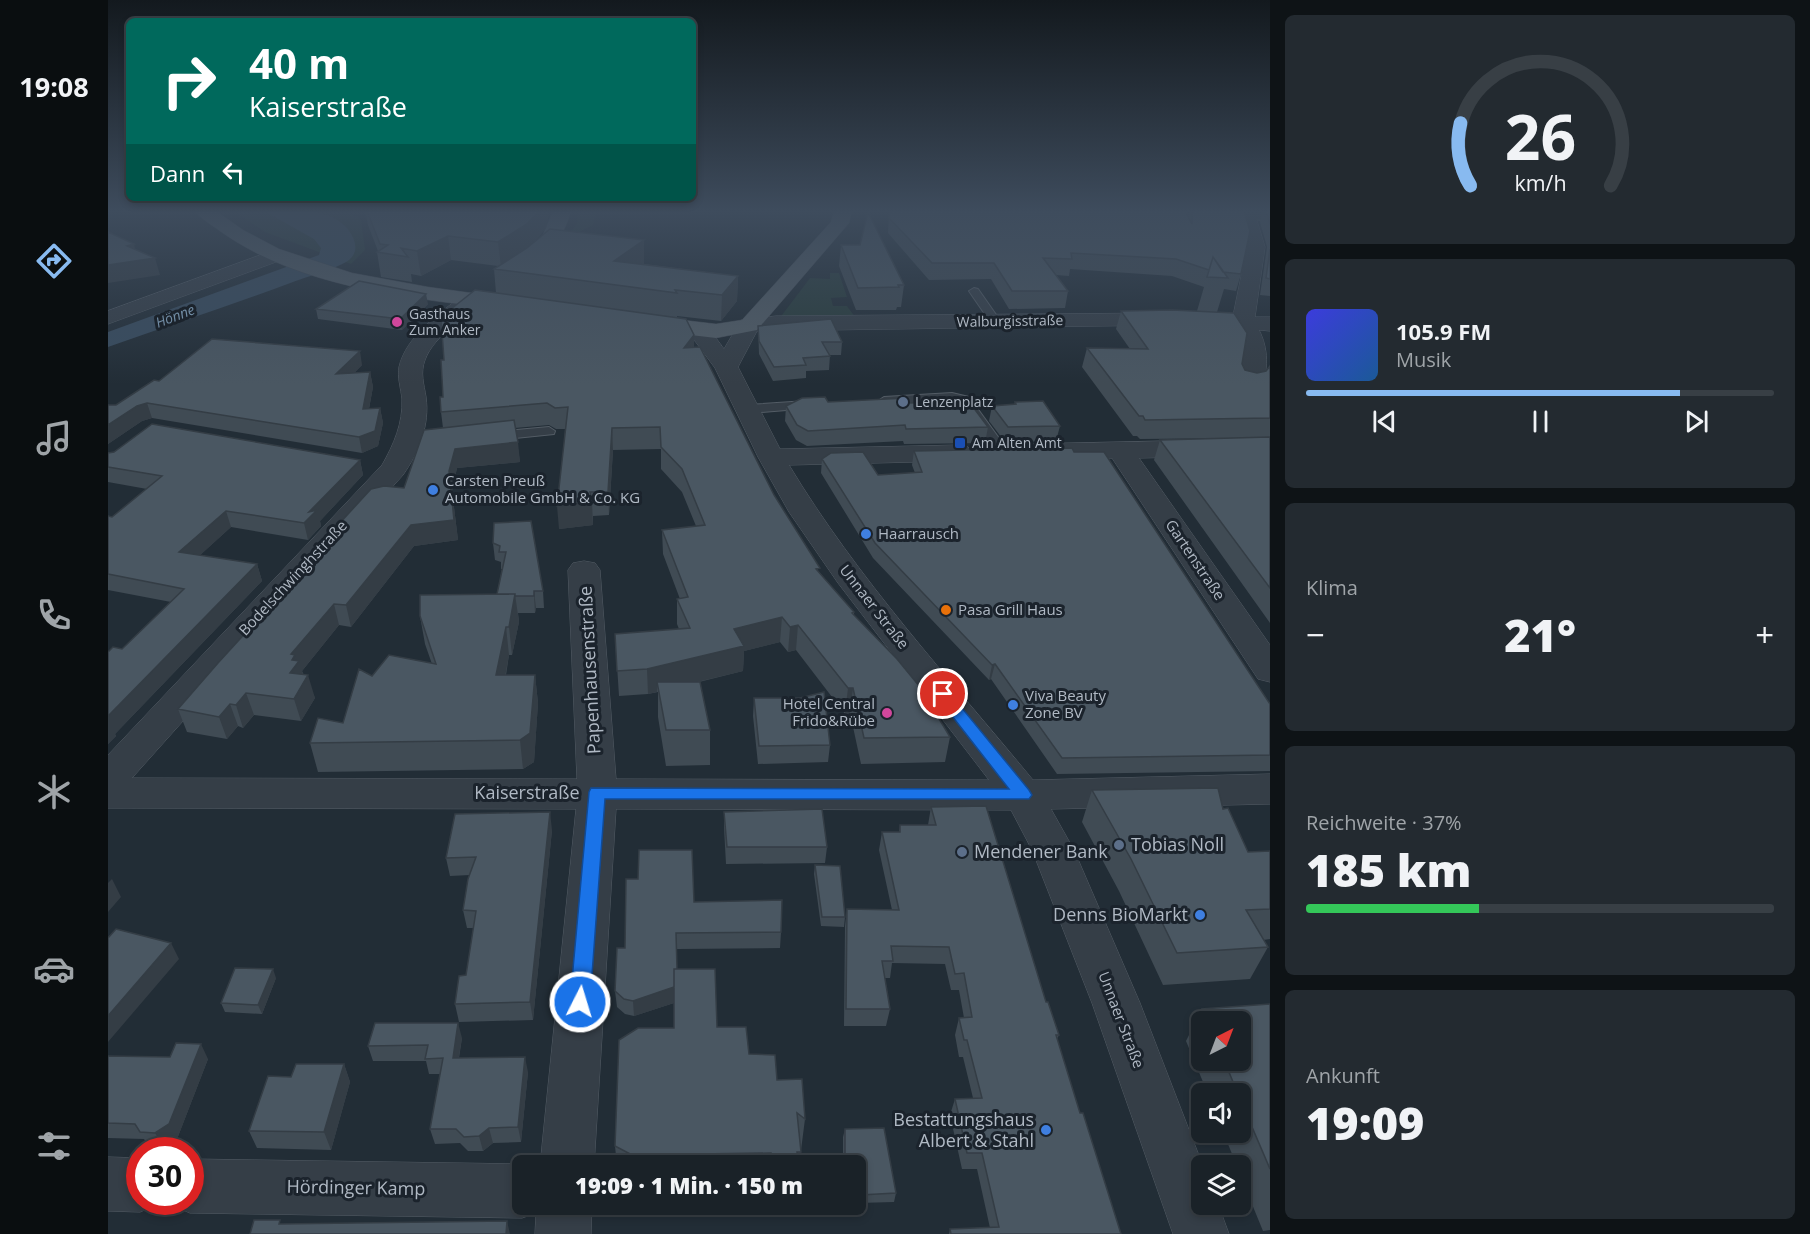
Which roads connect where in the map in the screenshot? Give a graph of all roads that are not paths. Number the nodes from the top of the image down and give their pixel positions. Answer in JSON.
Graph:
{"nodes":[{"id":1,"x":248,"y":269,"type":"edge"},
{"id":2,"x":319,"y":269,"type":"edge"},
{"id":3,"x":516,"y":269,"type":"edge"},
{"id":4,"x":799,"y":269,"type":"edge"},
{"id":5,"x":1253,"y":269,"type":"edge"},
{"id":6,"x":509,"y":273,"type":"edge"},
{"id":7,"x":489,"y":286,"type":"dead end"},
{"id":8,"x":974,"y":291,"type":"dead end"},
{"id":9,"x":470,"y":299,"type":"junction"},
{"id":10,"x":529,"y":307,"type":"edge"},
{"id":11,"x":108,"y":318,"type":"edge"},
{"id":12,"x":623,"y":320,"type":"edge"},
{"id":13,"x":994,"y":321,"type":"junction"},
{"id":14,"x":1243,"y":322,"type":"junction"},
{"id":15,"x":1270,"y":324,"type":"edge"},
{"id":16,"x":749,"y":325,"type":"junction"},
{"id":17,"x":692,"y":330,"type":"junction"},
{"id":18,"x":726,"y":367,"type":"junction"},
{"id":19,"x":1250,"y":383,"type":"edge"},
{"id":20,"x":869,"y":402,"type":"edge"},
{"id":21,"x":825,"y":404,"type":"edge"},
{"id":22,"x":748,"y":409,"type":"junction"},
{"id":23,"x":549,"y":431,"type":"dead end"},
{"id":24,"x":478,"y":437,"type":"edge"},
{"id":25,"x":1270,"y":447,"type":"edge"},
{"id":26,"x":1120,"y":450,"type":"junction"},
{"id":27,"x":407,"y":451,"type":"junction"},
{"id":28,"x":1002,"y":453,"type":"junction"},
{"id":29,"x":771,"y":457,"type":"junction"},
{"id":30,"x":359,"y":463,"type":"edge"},
{"id":31,"x":584,"y":570,"type":"dead end"},
{"id":32,"x":1270,"y":671,"type":"edge"},
{"id":33,"x":108,"y":780,"type":"edge"},
{"id":34,"x":1270,"y":789,"type":"edge"},
{"id":35,"x":597,"y":792,"type":"junction"},
{"id":36,"x":108,"y":793,"type":"edge"},
{"id":37,"x":1023,"y":795,"type":"junction"},
{"id":38,"x":568,"y":1155,"type":"edge"},
{"id":39,"x":108,"y":1184,"type":"edge"},
{"id":40,"x":126,"y":1185,"type":"edge"},
{"id":41,"x":204,"y":1186,"type":"edge"},
{"id":42,"x":512,"y":1191,"type":"edge"},
{"id":43,"x":564,"y":1215,"type":"edge"},
{"id":44,"x":563,"y":1234,"type":"edge"},
{"id":45,"x":1200,"y":1234,"type":"edge"}],
"edges":[{"from":1,"to":11,"type":"street"},
{"from":2,"to":9,"type":"main road"},
{"from":3,"to":6,"type":"main road"},
{"from":4,"to":16,"type":"main road"},
{"from":5,"to":14,"type":"street"},
{"from":7,"to":9,"type":"main road"},
{"from":8,"to":13,"type":"lane"},
{"from":9,"to":10,"type":"main road"},
{"from":9,"to":27,"type":"street","name":"Bodelschwinghstraße"},
{"from":12,"to":17,"type":"main road"},
{"from":13,"to":14,"type":"street","name":"Walburgisstraße"},
{"from":13,"to":16,"type":"street","name":"Walburgisstraße"},
{"from":14,"to":15,"type":"street","name":"Walburgisstraße"},
{"from":14,"to":19,"type":"street"},
{"from":16,"to":17,"type":"main road"},
{"from":16,"to":18,"type":"street"},
{"from":17,"to":18,"type":"street","name":"Unnaer Straße"},
{"from":18,"to":22,"type":"street","name":"Unnaer Straße"},
{"from":20,"to":28,"type":"lane"},
{"from":21,"to":22,"type":"lane"},
{"from":22,"to":29,"type":"street","name":"Unnaer Straße"},
{"from":23,"to":24,"type":"lane"},
{"from":25,"to":26,"type":"street"},
{"from":26,"to":28,"type":"street"},
{"from":26,"to":32,"type":"street","name":"Gartenstraße"},
{"from":27,"to":30,"type":"street"},
{"from":27,"to":33,"type":"street","name":"Bodelschwinghstraße"},
{"from":28,"to":29,"type":"street"},
{"from":29,"to":37,"type":"street","name":"Unnaer Straße"},
{"from":31,"to":35,"type":"street","name":"Papenhausenstraße"},
{"from":34,"to":37,"type":"street","name":"Kaiserstraße"},
{"from":35,"to":36,"type":"street","name":"Kaiserstraße"},
{"from":35,"to":37,"type":"street","name":"Kaiserstraße"},
{"from":35,"to":38,"type":"street","name":"Papenhausenstraße"},
{"from":37,"to":45,"type":"street","name":"Unnaer Straße"},
{"from":39,"to":40,"type":"street"},
{"from":41,"to":42,"type":"street","name":"Hördinger Kamp"},
{"from":43,"to":44,"type":"street"}]}
